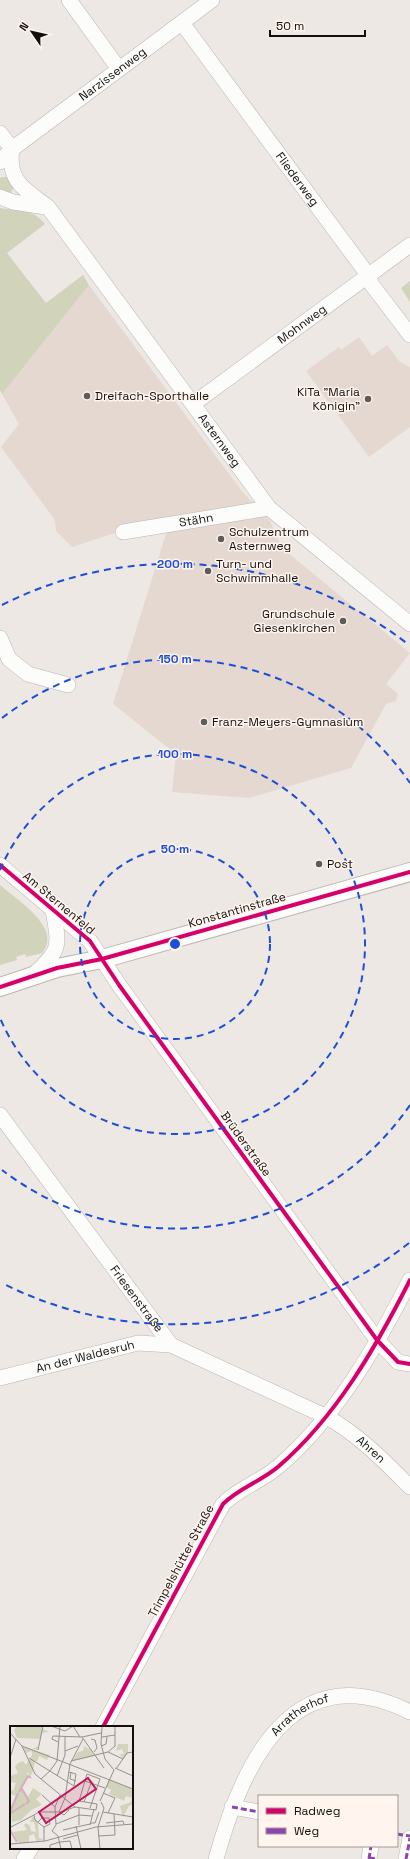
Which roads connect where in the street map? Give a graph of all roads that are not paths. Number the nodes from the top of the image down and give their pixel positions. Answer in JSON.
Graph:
{"nodes":[{"id":1,"x":69,"y":0,"type":"edge"},
{"id":2,"x":212,"y":0,"type":"edge"},
{"id":3,"x":182,"y":23,"type":"junction"},
{"id":4,"x":119,"y":69,"type":"junction"},
{"id":5,"x":0,"y":133,"type":"edge"},
{"id":6,"x":12,"y":149,"type":"junction"},
{"id":7,"x":0,"y":162,"type":"edge"},
{"id":8,"x":0,"y":197,"type":"edge"},
{"id":9,"x":48,"y":207,"type":"junction"},
{"id":10,"x":410,"y":245,"type":"edge"},
{"id":11,"x":368,"y":275,"type":"junction"},
{"id":12,"x":410,"y":335,"type":"edge"},
{"id":13,"x":193,"y":404,"type":"junction"},
{"id":14,"x":269,"y":508,"type":"junction"},
{"id":15,"x":123,"y":532,"type":"dead end"},
{"id":16,"x":410,"y":624,"type":"edge"},
{"id":17,"x":0,"y":638,"type":"edge"},
{"id":18,"x":68,"y":685,"type":"dead end"},
{"id":19,"x":0,"y":865,"type":"edge"},
{"id":20,"x":410,"y":872,"type":"edge"},
{"id":21,"x":52,"y":910,"type":"junction"},
{"id":22,"x":102,"y":959,"type":"junction"},
{"id":23,"x":33,"y":975,"type":"junction"},
{"id":24,"x":0,"y":987,"type":"edge"},
{"id":25,"x":0,"y":1115,"type":"edge"},
{"id":26,"x":410,"y":1280,"type":"edge"},
{"id":27,"x":377,"y":1340,"type":"junction"},
{"id":28,"x":171,"y":1345,"type":"junction"},
{"id":29,"x":410,"y":1364,"type":"edge"},
{"id":30,"x":0,"y":1378,"type":"edge"},
{"id":31,"x":327,"y":1417,"type":"junction"},
{"id":32,"x":410,"y":1487,"type":"edge"},
{"id":33,"x":410,"y":1712,"type":"edge"},
{"id":34,"x":104,"y":1726,"type":"edge"},
{"id":35,"x":232,"y":1807,"type":"junction"},
{"id":36,"x":258,"y":1812,"type":"edge"},
{"id":37,"x":398,"y":1834,"type":"edge"},
{"id":38,"x":410,"y":1837,"type":"edge"},
{"id":39,"x":30,"y":1849,"type":"edge"},
{"id":40,"x":24,"y":1859,"type":"edge"},
{"id":41,"x":216,"y":1859,"type":"edge"},
{"id":42,"x":406,"y":1859,"type":"edge"}],
"edges":[{"from":1,"to":4,"type":"street"},
{"from":2,"to":3,"type":"street","name":"Narzissenweg"},
{"from":3,"to":4,"type":"street","name":"Narzissenweg"},
{"from":3,"to":11,"type":"street","name":"Fliederweg"},
{"from":4,"to":6,"type":"street","name":"Narzissenweg"},
{"from":5,"to":6,"type":"street"},
{"from":6,"to":7,"type":"street"},
{"from":6,"to":9,"type":"street","name":"Asternweg"},
{"from":8,"to":9,"type":"street"},
{"from":9,"to":13,"type":"street","name":"Asternweg"},
{"from":10,"to":11,"type":"street","name":"Mohnweg"},
{"from":11,"to":12,"type":"street","name":"Fliederweg"},
{"from":11,"to":13,"type":"street","name":"Mohnweg"},
{"from":13,"to":14,"type":"street","name":"Asternweg"},
{"from":14,"to":15,"type":"street","name":"Stähn"},
{"from":14,"to":16,"type":"street","name":"Asternweg"},
{"from":17,"to":18,"type":"street"},
{"from":19,"to":21,"type":"street","name":"Am Sternenfeld"},
{"from":20,"to":22,"type":"street","name":"Konstantinstraße"},
{"from":21,"to":22,"type":"street","name":"Am Sternenfeld"},
{"from":21,"to":23,"type":"street","name":"Konstantinstraße"},
{"from":22,"to":23,"type":"street","name":"Konstantinstraße"},
{"from":22,"to":27,"type":"street","name":"Brüderstraße"},
{"from":23,"to":24,"type":"street","name":"Konstantinstraße"},
{"from":25,"to":28,"type":"street","name":"Friesenstraße"},
{"from":26,"to":27,"type":"street","name":"Trimpelshütter Straße"},
{"from":27,"to":29,"type":"street","name":"Brüderstraße"},
{"from":27,"to":31,"type":"street","name":"Trimpelshütter Straße"},
{"from":28,"to":30,"type":"street","name":"An der Waldesruh"},
{"from":28,"to":31,"type":"street","name":"Friesenstraße"},
{"from":31,"to":32,"type":"street","name":"Ahren"},
{"from":31,"to":34,"type":"street","name":"Trimpelshütter Straße"},
{"from":33,"to":35,"type":"street","name":"Arratherhof"},
{"from":35,"to":36,"type":"street"},
{"from":35,"to":41,"type":"street","name":"Arratherhof"},
{"from":37,"to":38,"type":"street"},
{"from":38,"to":42,"type":"street"},
{"from":39,"to":40,"type":"street"}]}
